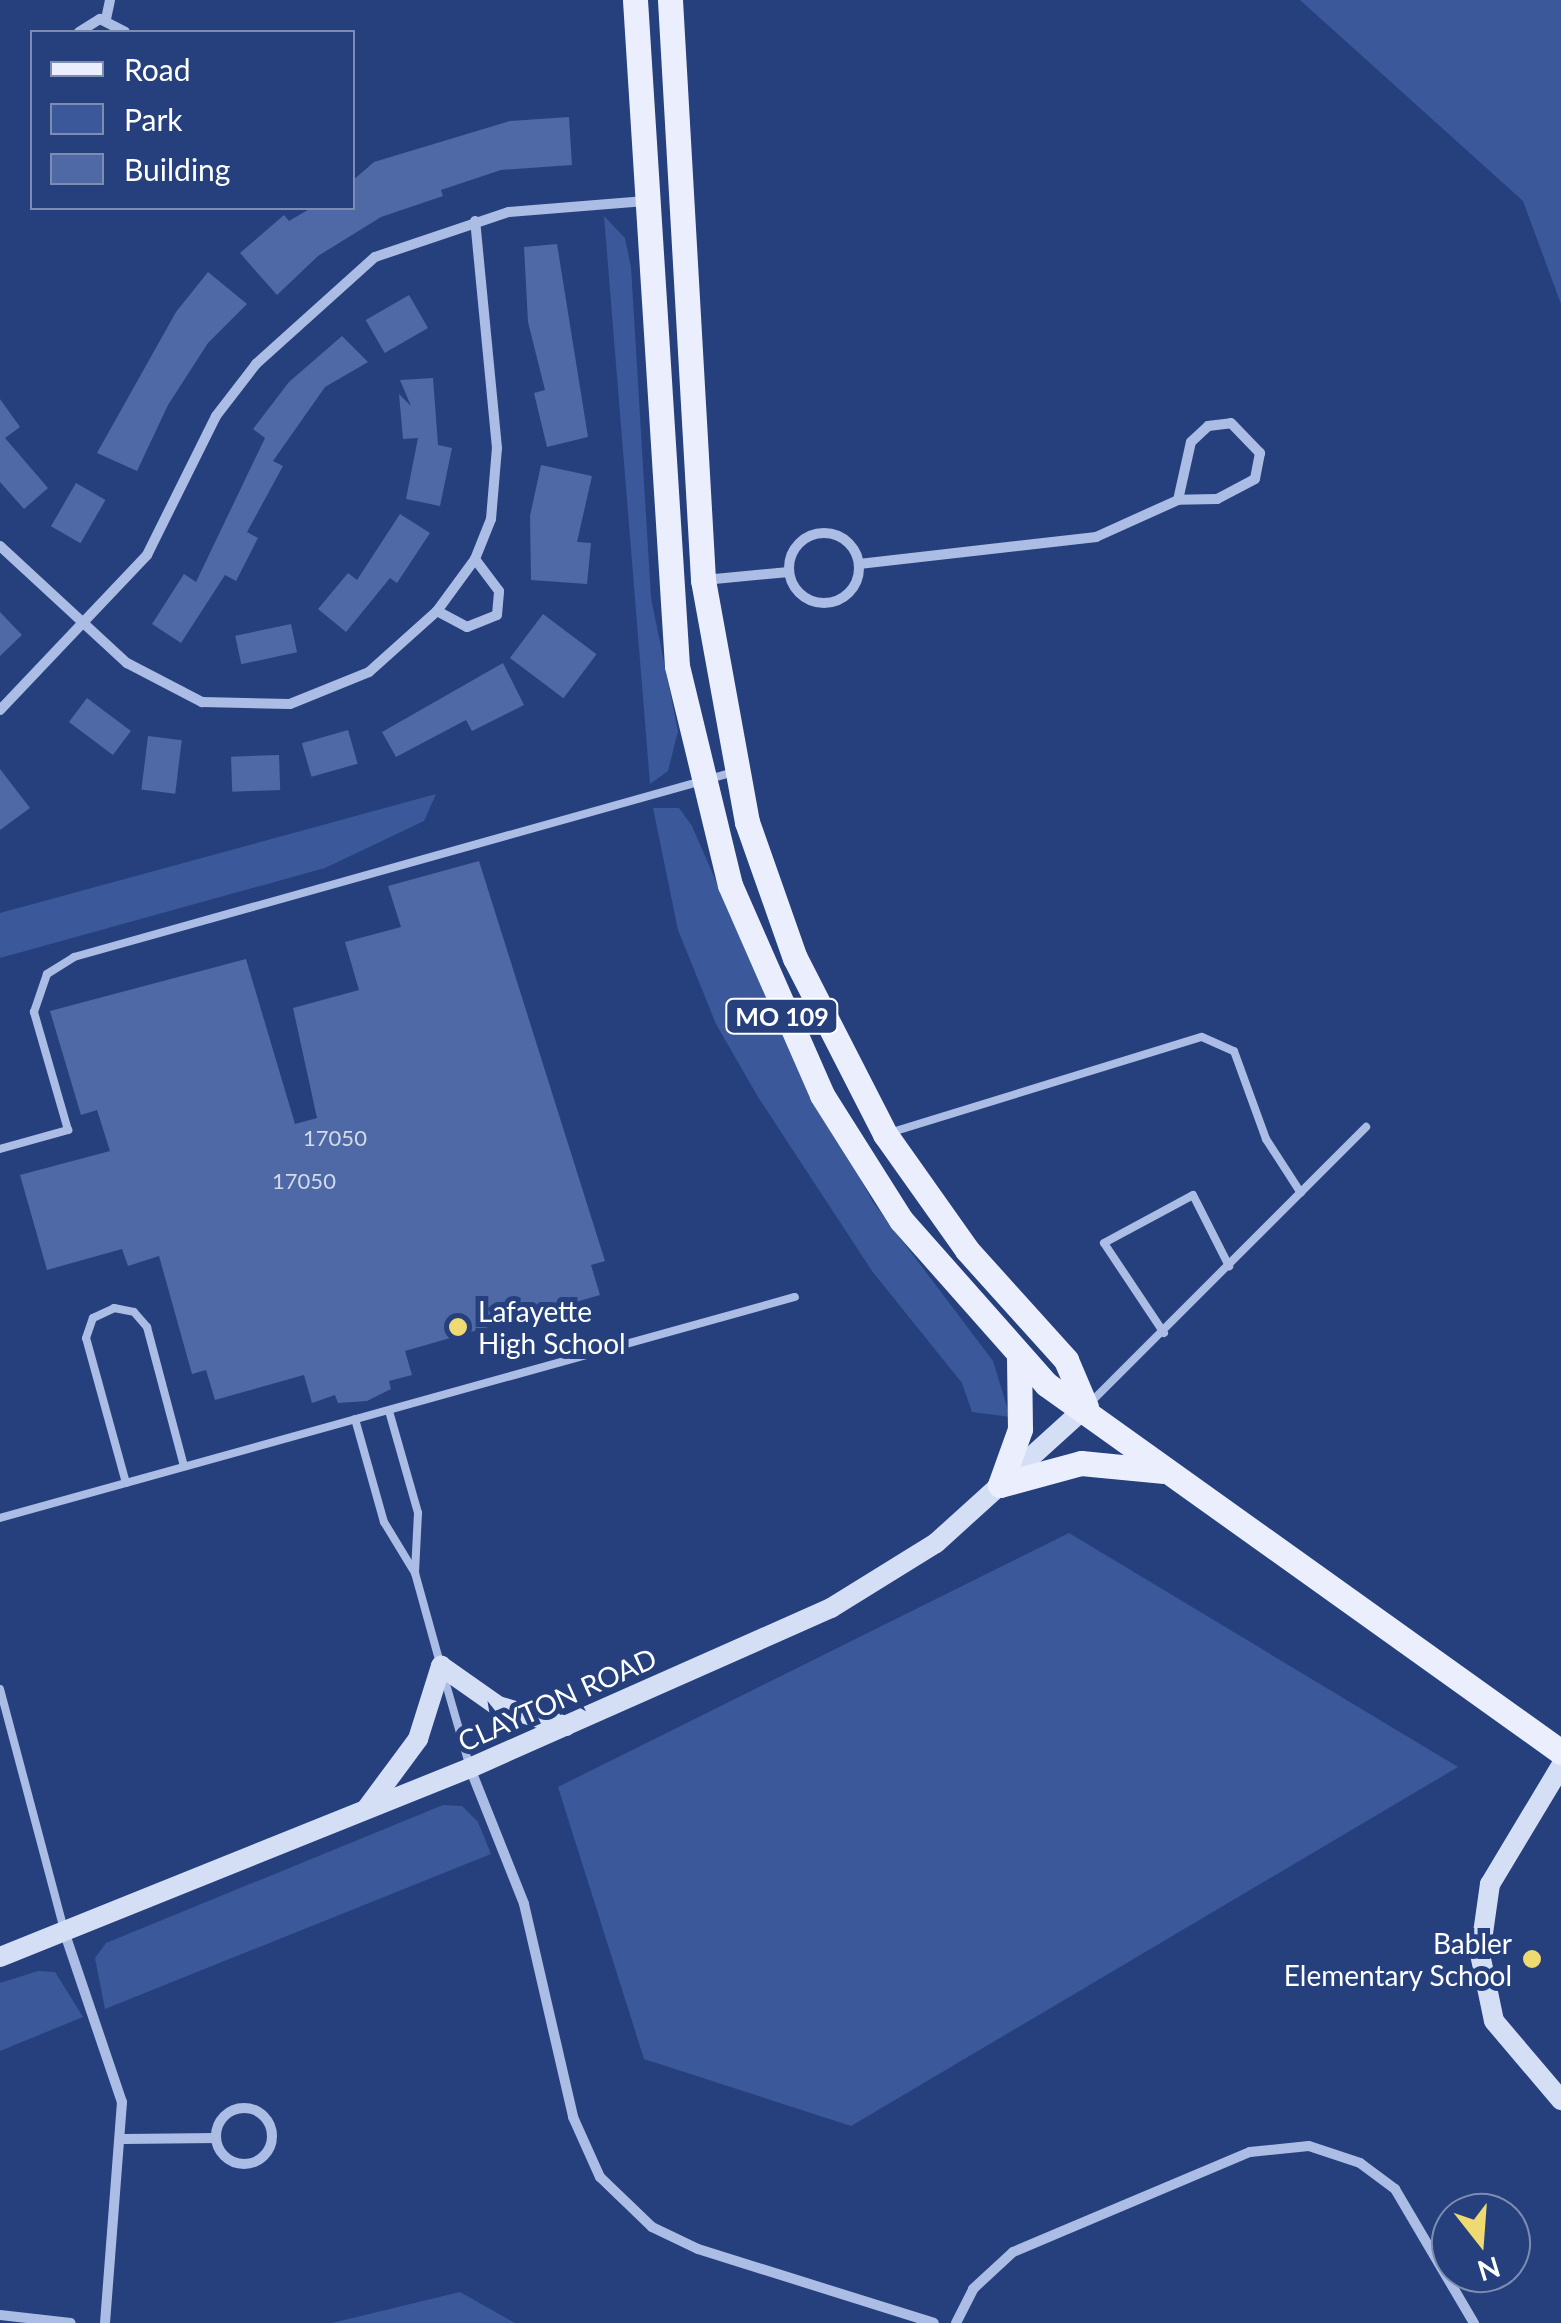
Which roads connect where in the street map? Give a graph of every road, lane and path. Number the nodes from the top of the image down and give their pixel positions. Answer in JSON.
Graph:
{"nodes":[{"id":1,"x":110,"y":0,"type":"edge"},
{"id":2,"x":634,"y":0,"type":"edge"},
{"id":3,"x":670,"y":0,"type":"edge"},
{"id":4,"x":106,"y":19,"type":"junction"},
{"id":5,"x":83,"y":30,"type":"edge"},
{"id":6,"x":122,"y":30,"type":"edge"},
{"id":7,"x":647,"y":200,"type":"junction"},
{"id":8,"x":475,"y":221,"type":"junction"},
{"id":9,"x":1178,"y":500,"type":"junction"},
{"id":10,"x":664,"y":533,"type":"junction"},
{"id":11,"x":0,"y":546,"type":"edge"},
{"id":12,"x":476,"y":559,"type":"junction"},
{"id":13,"x":860,"y":564,"type":"junction"},
{"id":14,"x":790,"y":572,"type":"junction"},
{"id":15,"x":702,"y":580,"type":"junction"},
{"id":16,"x":437,"y":610,"type":"junction"},
{"id":17,"x":86,"y":628,"type":"junction"},
{"id":18,"x":0,"y":710,"type":"edge"},
{"id":19,"x":734,"y":772,"type":"junction"},
{"id":20,"x":700,"y":782,"type":"junction"},
{"id":21,"x":1366,"y":1127,"type":"dead end"},
{"id":22,"x":884,"y":1134,"type":"junction"},
{"id":23,"x":0,"y":1149,"type":"edge"},
{"id":24,"x":1301,"y":1193,"type":"junction"},
{"id":25,"x":1229,"y":1266,"type":"junction"},
{"id":26,"x":795,"y":1297,"type":"dead end"},
{"id":27,"x":1164,"y":1333,"type":"junction"},
{"id":28,"x":1019,"y":1356,"type":"junction"},
{"id":29,"x":1086,"y":1407,"type":"junction"},
{"id":30,"x":389,"y":1411,"type":"junction"},
{"id":31,"x":355,"y":1420,"type":"junction"},
{"id":32,"x":184,"y":1466,"type":"junction"},
{"id":33,"x":1162,"y":1471,"type":"junction"},
{"id":34,"x":126,"y":1483,"type":"junction"},
{"id":35,"x":1000,"y":1485,"type":"junction"},
{"id":36,"x":0,"y":1518,"type":"edge"},
{"id":37,"x":415,"y":1573,"type":"junction"},
{"id":38,"x":441,"y":1666,"type":"junction"},
{"id":39,"x":0,"y":1689,"type":"edge"},
{"id":40,"x":566,"y":1726,"type":"junction"},
{"id":41,"x":1561,"y":1752,"type":"edge"},
{"id":42,"x":1561,"y":1766,"type":"edge"},
{"id":43,"x":470,"y":1768,"type":"junction"},
{"id":44,"x":366,"y":1810,"type":"junction"},
{"id":45,"x":64,"y":1930,"type":"junction"},
{"id":46,"x":0,"y":1957,"type":"edge"},
{"id":47,"x":1561,"y":2100,"type":"edge"},
{"id":48,"x":216,"y":2138,"type":"junction"},
{"id":49,"x":124,"y":2140,"type":"junction"},
{"id":50,"x":0,"y":2314,"type":"edge"},
{"id":51,"x":71,"y":2323,"type":"edge"},
{"id":52,"x":105,"y":2323,"type":"edge"},
{"id":53,"x":934,"y":2323,"type":"edge"},
{"id":54,"x":956,"y":2323,"type":"edge"},
{"id":55,"x":1474,"y":2323,"type":"edge"}],
"edges":[{"from":1,"to":4,"type":"street"},
{"from":2,"to":7,"type":"main road","number":"MO 109"},
{"from":3,"to":15,"type":"main road","number":"MO 109"},
{"from":4,"to":5,"type":"street"},
{"from":4,"to":6,"type":"street"},
{"from":7,"to":8,"type":"street"},
{"from":7,"to":10,"type":"main road","number":"MO 109"},
{"from":8,"to":12,"type":"street"},
{"from":8,"to":17,"type":"street"},
{"from":9,"to":9,"type":"street"},
{"from":9,"to":13,"type":"street"},
{"from":10,"to":15,"type":"main road"},
{"from":10,"to":20,"type":"main road","number":"MO 109"},
{"from":11,"to":17,"type":"street"},
{"from":12,"to":16,"type":"street"},
{"from":12,"to":16,"type":"street"},
{"from":13,"to":14,"type":"street"},
{"from":13,"to":14,"type":"street"},
{"from":14,"to":15,"type":"street"},
{"from":15,"to":19,"type":"main road","number":"MO 109"},
{"from":16,"to":17,"type":"street"},
{"from":17,"to":18,"type":"street"},
{"from":19,"to":20,"type":"lane"},
{"from":19,"to":22,"type":"main road","number":"MO 109"},
{"from":20,"to":23,"type":"lane"},
{"from":20,"to":28,"type":"main road","number":"MO 109"},
{"from":21,"to":24,"type":"lane"},
{"from":22,"to":24,"type":"lane"},
{"from":22,"to":29,"type":"main road","number":"MO 109"},
{"from":24,"to":25,"type":"lane"},
{"from":25,"to":27,"type":"lane"},
{"from":25,"to":27,"type":"lane"},
{"from":26,"to":30,"type":"lane"},
{"from":27,"to":29,"type":"lane"},
{"from":28,"to":29,"type":"main road","number":"MO 109"},
{"from":28,"to":35,"type":"main road"},
{"from":29,"to":33,"type":"main road","number":"MO 109"},
{"from":29,"to":35,"type":"main road","name":"CLAYTON ROAD"},
{"from":30,"to":31,"type":"lane"},
{"from":30,"to":37,"type":"lane"},
{"from":31,"to":32,"type":"lane"},
{"from":31,"to":37,"type":"lane"},
{"from":32,"to":34,"type":"lane"},
{"from":32,"to":34,"type":"lane"},
{"from":33,"to":35,"type":"main road"},
{"from":33,"to":41,"type":"main road","number":"MO 109"},
{"from":34,"to":36,"type":"lane"},
{"from":35,"to":40,"type":"main road","name":"CLAYTON ROAD"},
{"from":37,"to":38,"type":"lane"},
{"from":38,"to":40,"type":"main road"},
{"from":38,"to":43,"type":"lane"},
{"from":38,"to":44,"type":"main road"},
{"from":39,"to":45,"type":"lane"},
{"from":40,"to":43,"type":"main road","name":"CLAYTON ROAD"},
{"from":42,"to":47,"type":"main road"},
{"from":43,"to":44,"type":"main road","name":"CLAYTON ROAD"},
{"from":43,"to":53,"type":"street"},
{"from":44,"to":45,"type":"main road","name":"CLAYTON ROAD"},
{"from":45,"to":46,"type":"main road","name":"CLAYTON ROAD"},
{"from":45,"to":49,"type":"street"},
{"from":48,"to":48,"type":"street"},
{"from":48,"to":49,"type":"street"},
{"from":49,"to":52,"type":"street"},
{"from":50,"to":51,"type":"street"},
{"from":54,"to":55,"type":"street"}]}
